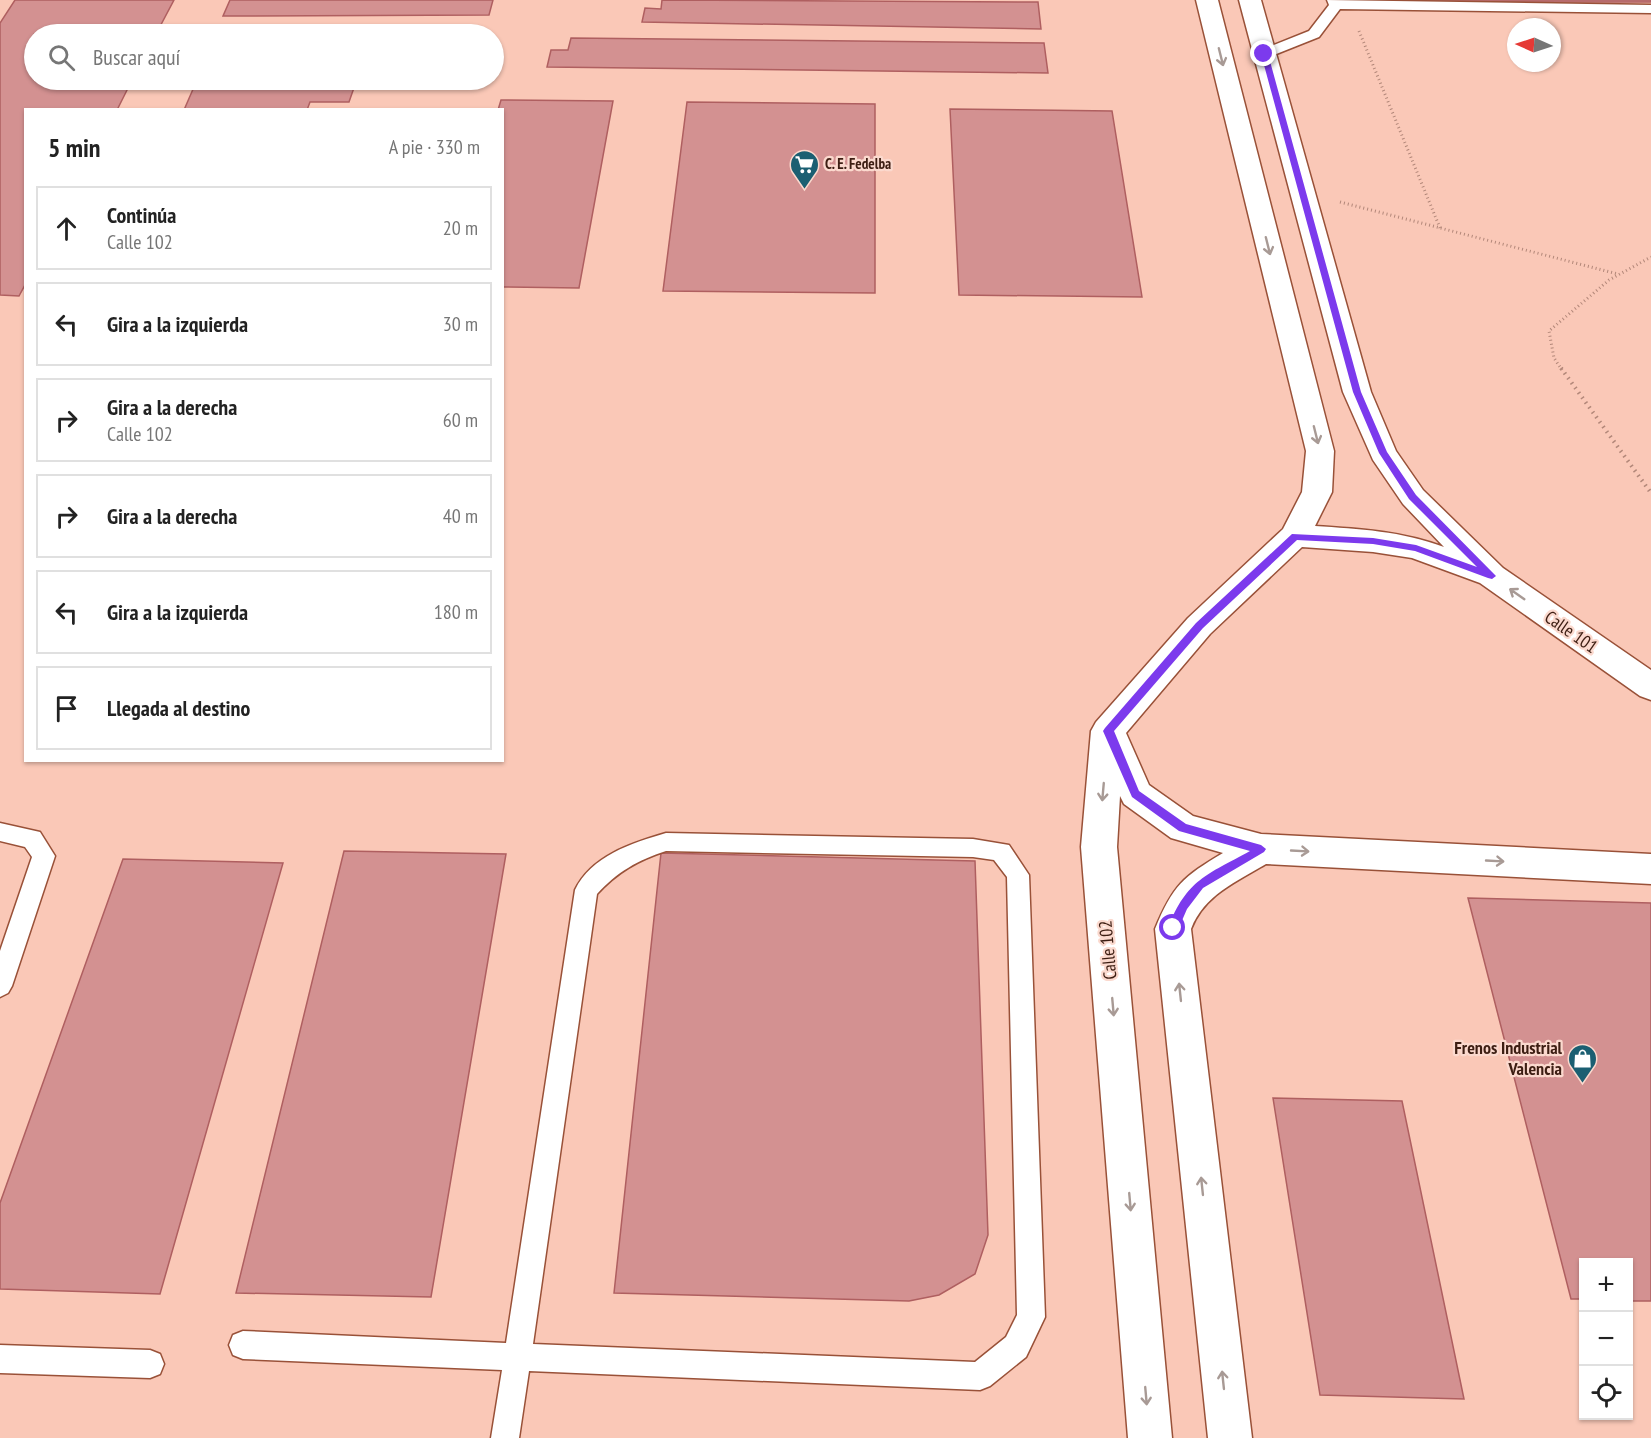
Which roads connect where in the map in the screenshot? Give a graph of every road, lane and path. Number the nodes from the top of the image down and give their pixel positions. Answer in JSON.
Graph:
{"nodes":[{"id":1,"x":1207,"y":0,"type":"edge"},
{"id":2,"x":1250,"y":0,"type":"edge"},
{"id":3,"x":1375,"y":2,"type":"edge"},
{"id":4,"x":1339,"y":3,"type":"edge"},
{"id":5,"x":1651,"y":9,"type":"edge"},
{"id":6,"x":1264,"y":54,"type":"junction"},
{"id":7,"x":1302,"y":192,"type":"junction"},
{"id":8,"x":1440,"y":228,"type":"junction"},
{"id":9,"x":1651,"y":257,"type":"edge"},
{"id":10,"x":1618,"y":274,"type":"junction"},
{"id":11,"x":1651,"y":493,"type":"edge"},
{"id":12,"x":1295,"y":536,"type":"junction"},
{"id":13,"x":1492,"y":576,"type":"junction"},
{"id":14,"x":1651,"y":687,"type":"edge"},
{"id":15,"x":1108,"y":731,"type":"junction"},
{"id":16,"x":0,"y":832,"type":"edge"},
{"id":17,"x":1261,"y":849,"type":"junction"},
{"id":18,"x":1651,"y":868,"type":"edge"},
{"id":19,"x":0,"y":986,"type":"edge"},
{"id":20,"x":243,"y":1345,"type":"dead end"},
{"id":21,"x":518,"y":1355,"type":"junction"},
{"id":22,"x":0,"y":1359,"type":"edge"},
{"id":23,"x":150,"y":1364,"type":"dead end"},
{"id":24,"x":505,"y":1438,"type":"edge"},
{"id":25,"x":1150,"y":1438,"type":"edge"},
{"id":26,"x":1230,"y":1438,"type":"edge"}],
"edges":[{"from":1,"to":12,"type":"street","one_way":true},
{"from":2,"to":6,"type":"street"},
{"from":3,"to":4,"type":"lane"},
{"from":3,"to":5,"type":"lane"},
{"from":4,"to":6,"type":"lane"},
{"from":4,"to":8,"type":"path"},
{"from":6,"to":7,"type":"street"},
{"from":7,"to":8,"type":"path"},
{"from":7,"to":13,"type":"street"},
{"from":8,"to":10,"type":"path"},
{"from":9,"to":10,"type":"path"},
{"from":10,"to":11,"type":"path"},
{"from":12,"to":13,"type":"street"},
{"from":12,"to":15,"type":"street"},
{"from":14,"to":13,"type":"street","name":"Calle 101","one_way":true},
{"from":15,"to":17,"type":"street"},
{"from":15,"to":25,"type":"street","name":"Calle 102","one_way":true},
{"from":16,"to":19,"type":"lane"},
{"from":17,"to":18,"type":"street","one_way":true},
{"from":26,"to":17,"type":"street","one_way":true},
{"from":20,"to":21,"type":"lane"},
{"from":21,"to":21,"type":"lane"},
{"from":21,"to":24,"type":"lane"},
{"from":22,"to":23,"type":"lane"}]}
